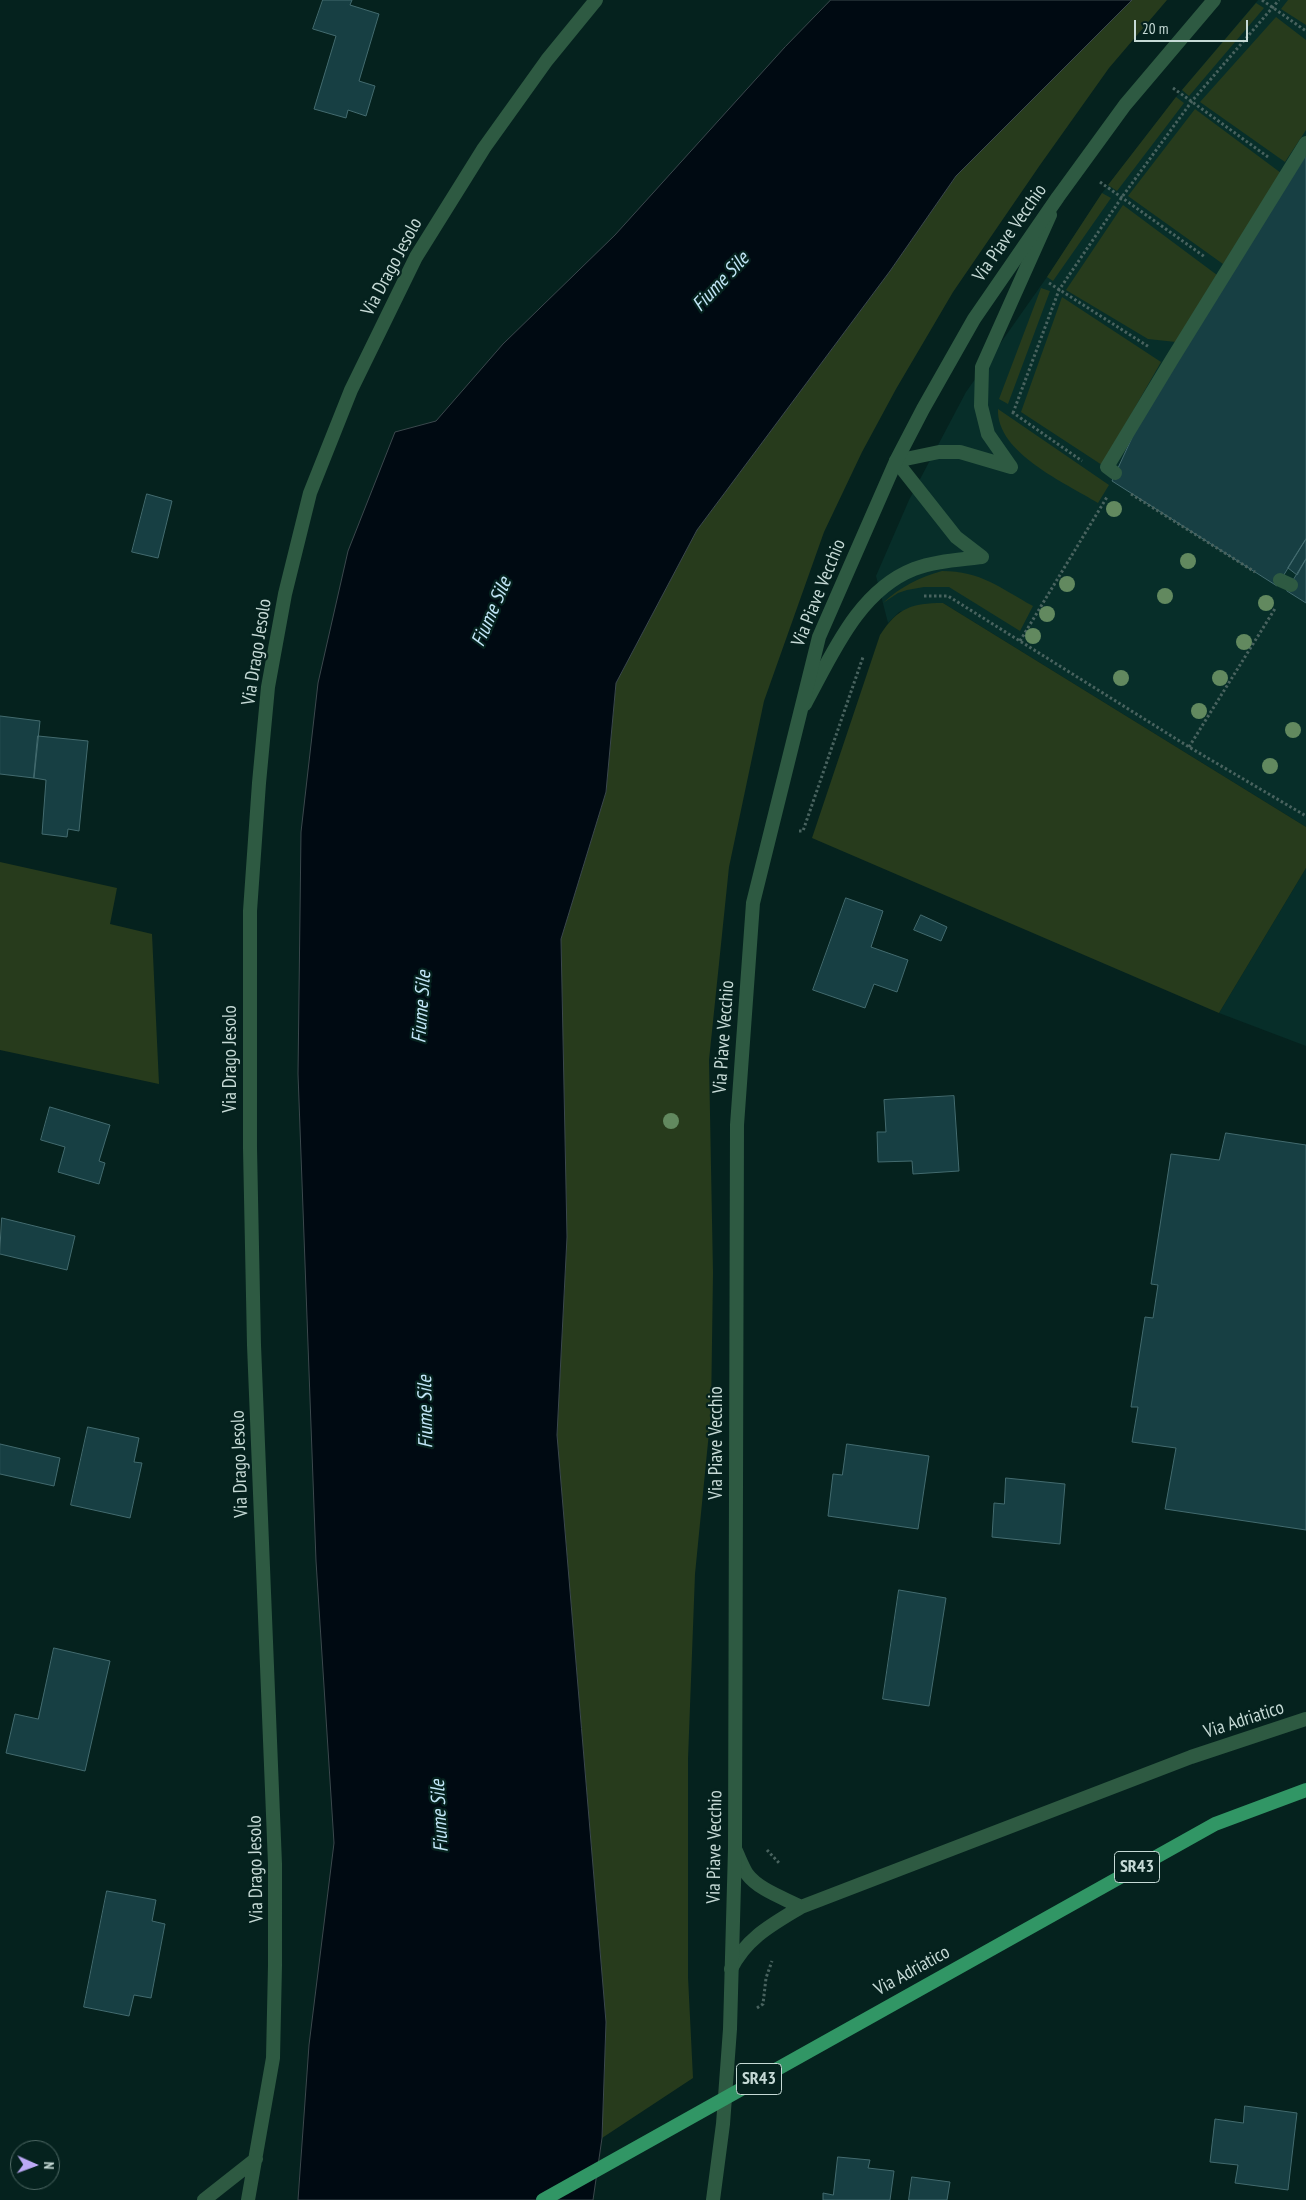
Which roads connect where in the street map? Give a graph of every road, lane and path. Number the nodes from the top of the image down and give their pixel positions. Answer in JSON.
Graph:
{"nodes":[{"id":1,"x":596,"y":0,"type":"edge"},
{"id":2,"x":1214,"y":0,"type":"edge"},
{"id":3,"x":1262,"y":0,"type":"edge"},
{"id":4,"x":1278,"y":0,"type":"edge"},
{"id":5,"x":1272,"y":8,"type":"junction"},
{"id":6,"x":1306,"y":31,"type":"edge"},
{"id":7,"x":1192,"y":101,"type":"junction"},
{"id":8,"x":1306,"y":143,"type":"edge"},
{"id":9,"x":1288,"y":172,"type":"junction"},
{"id":10,"x":1058,"y":197,"type":"junction"},
{"id":11,"x":1122,"y":197,"type":"junction"},
{"id":12,"x":1226,"y":272,"type":"junction"},
{"id":13,"x":1059,"y":290,"type":"junction"},
{"id":14,"x":1171,"y":361,"type":"junction"},
{"id":15,"x":896,"y":461,"type":"junction"},
{"id":16,"x":1084,"y":462,"type":"dead end"},
{"id":17,"x":1115,"y":473,"type":"dead end"},
{"id":18,"x":1124,"y":489,"type":"dead end"},
{"id":19,"x":1111,"y":491,"type":"dead end"},
{"id":20,"x":1255,"y":573,"type":"dead end"},
{"id":21,"x":920,"y":598,"type":"dead end"},
{"id":22,"x":1280,"y":600,"type":"dead end"},
{"id":23,"x":1020,"y":641,"type":"junction"},
{"id":24,"x":865,"y":652,"type":"dead end"},
{"id":25,"x":800,"y":713,"type":"junction"},
{"id":26,"x":1189,"y":747,"type":"junction"},
{"id":27,"x":1306,"y":816,"type":"edge"},
{"id":28,"x":771,"y":828,"type":"junction"},
{"id":29,"x":1306,"y":1719,"type":"edge"},
{"id":30,"x":1306,"y":1790,"type":"edge"},
{"id":31,"x":735,"y":1849,"type":"junction"},
{"id":32,"x":801,"y":1907,"type":"junction"},
{"id":33,"x":772,"y":1959,"type":"dead end"},
{"id":34,"x":731,"y":1969,"type":"junction"},
{"id":35,"x":730,"y":2029,"type":"junction"},
{"id":36,"x":256,"y":2159,"type":"junction"},
{"id":37,"x":204,"y":2200,"type":"edge"},
{"id":38,"x":248,"y":2200,"type":"edge"},
{"id":39,"x":543,"y":2200,"type":"edge"},
{"id":40,"x":713,"y":2200,"type":"edge"}],
"edges":[{"from":1,"to":36,"type":"street","name":"Via Drago Jesolo"},
{"from":2,"to":10,"type":"street","name":"Via Piave Vecchio"},
{"from":3,"to":5,"type":"path"},
{"from":4,"to":5,"type":"path"},
{"from":5,"to":6,"type":"path"},
{"from":5,"to":7,"type":"path"},
{"from":7,"to":9,"type":"path"},
{"from":7,"to":11,"type":"path"},
{"from":8,"to":9,"type":"street"},
{"from":9,"to":12,"type":"street"},
{"from":10,"to":15,"type":"street","name":"Via Piave Vecchio"},
{"from":10,"to":15,"type":"street"},
{"from":11,"to":12,"type":"path"},
{"from":11,"to":13,"type":"path"},
{"from":12,"to":14,"type":"street"},
{"from":13,"to":14,"type":"path"},
{"from":13,"to":16,"type":"path"},
{"from":14,"to":17,"type":"street"},
{"from":15,"to":25,"type":"street","name":"Via Piave Vecchio"},
{"from":15,"to":25,"type":"street"},
{"from":18,"to":20,"type":"path"},
{"from":19,"to":23,"type":"path"},
{"from":21,"to":23,"type":"path"},
{"from":22,"to":26,"type":"path"},
{"from":23,"to":26,"type":"path"},
{"from":24,"to":28,"type":"path"},
{"from":25,"to":28,"type":"street","name":"Via Piave Vecchio"},
{"from":26,"to":27,"type":"path"},
{"from":28,"to":31,"type":"street","name":"Via Piave Vecchio"},
{"from":29,"to":32,"type":"street","name":"Via Adriatico"},
{"from":30,"to":39,"type":"main road","name":"Via Adriatico","number":"SR43"},
{"from":31,"to":32,"type":"street"},
{"from":31,"to":34,"type":"street","name":"Via Piave Vecchio"},
{"from":32,"to":34,"type":"street","name":"Via Adriatico"},
{"from":33,"to":35,"type":"path"},
{"from":34,"to":35,"type":"street","name":"Via Piave Vecchio"},
{"from":35,"to":40,"type":"street","name":"Via Piave Vecchio"},
{"from":36,"to":37,"type":"street"},
{"from":36,"to":38,"type":"street","name":"Via Drago Jesolo"}]}
